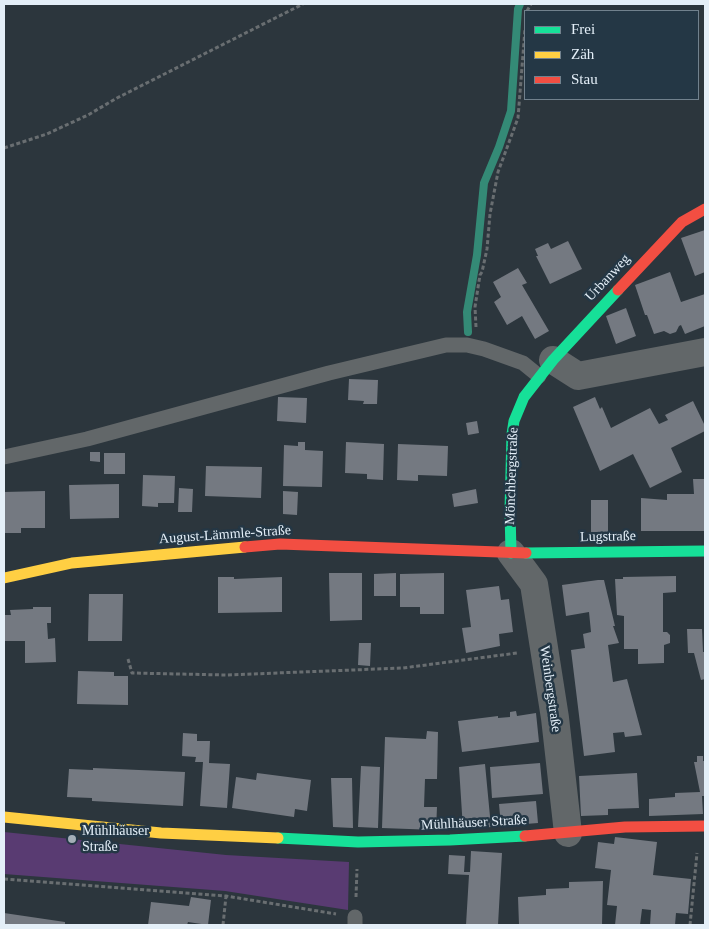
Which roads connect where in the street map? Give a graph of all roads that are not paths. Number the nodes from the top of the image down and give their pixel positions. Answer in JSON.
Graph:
{"nodes":[{"id":1,"x":705,"y":209,"type":"edge"},
{"id":2,"x":705,"y":352,"type":"edge"},
{"id":3,"x":546,"y":368,"type":"junction"},
{"id":4,"x":4,"y":457,"type":"edge"},
{"id":5,"x":705,"y":551,"type":"edge"},
{"id":6,"x":511,"y":553,"type":"junction"},
{"id":7,"x":4,"y":578,"type":"edge"},
{"id":8,"x":4,"y":818,"type":"edge"},
{"id":9,"x":705,"y":826,"type":"edge"},
{"id":10,"x":568,"y":833,"type":"junction"}],
"edges":[{"from":1,"to":3,"type":"street","name":"Urbanweg"},
{"from":2,"to":3,"type":"street"},
{"from":3,"to":4,"type":"lane"},
{"from":3,"to":6,"type":"street","name":"Mönchbergstraße"},
{"from":5,"to":6,"type":"street","name":"Lugstraße"},
{"from":6,"to":7,"type":"street","name":"August-Lämmle-Straße"},
{"from":6,"to":10,"type":"street","name":"Weinbergstraße"},
{"from":8,"to":10,"type":"street","name":"Mühlhäuser Straße"},
{"from":9,"to":10,"type":"street","name":"Mühlhäuser Straße"}]}
